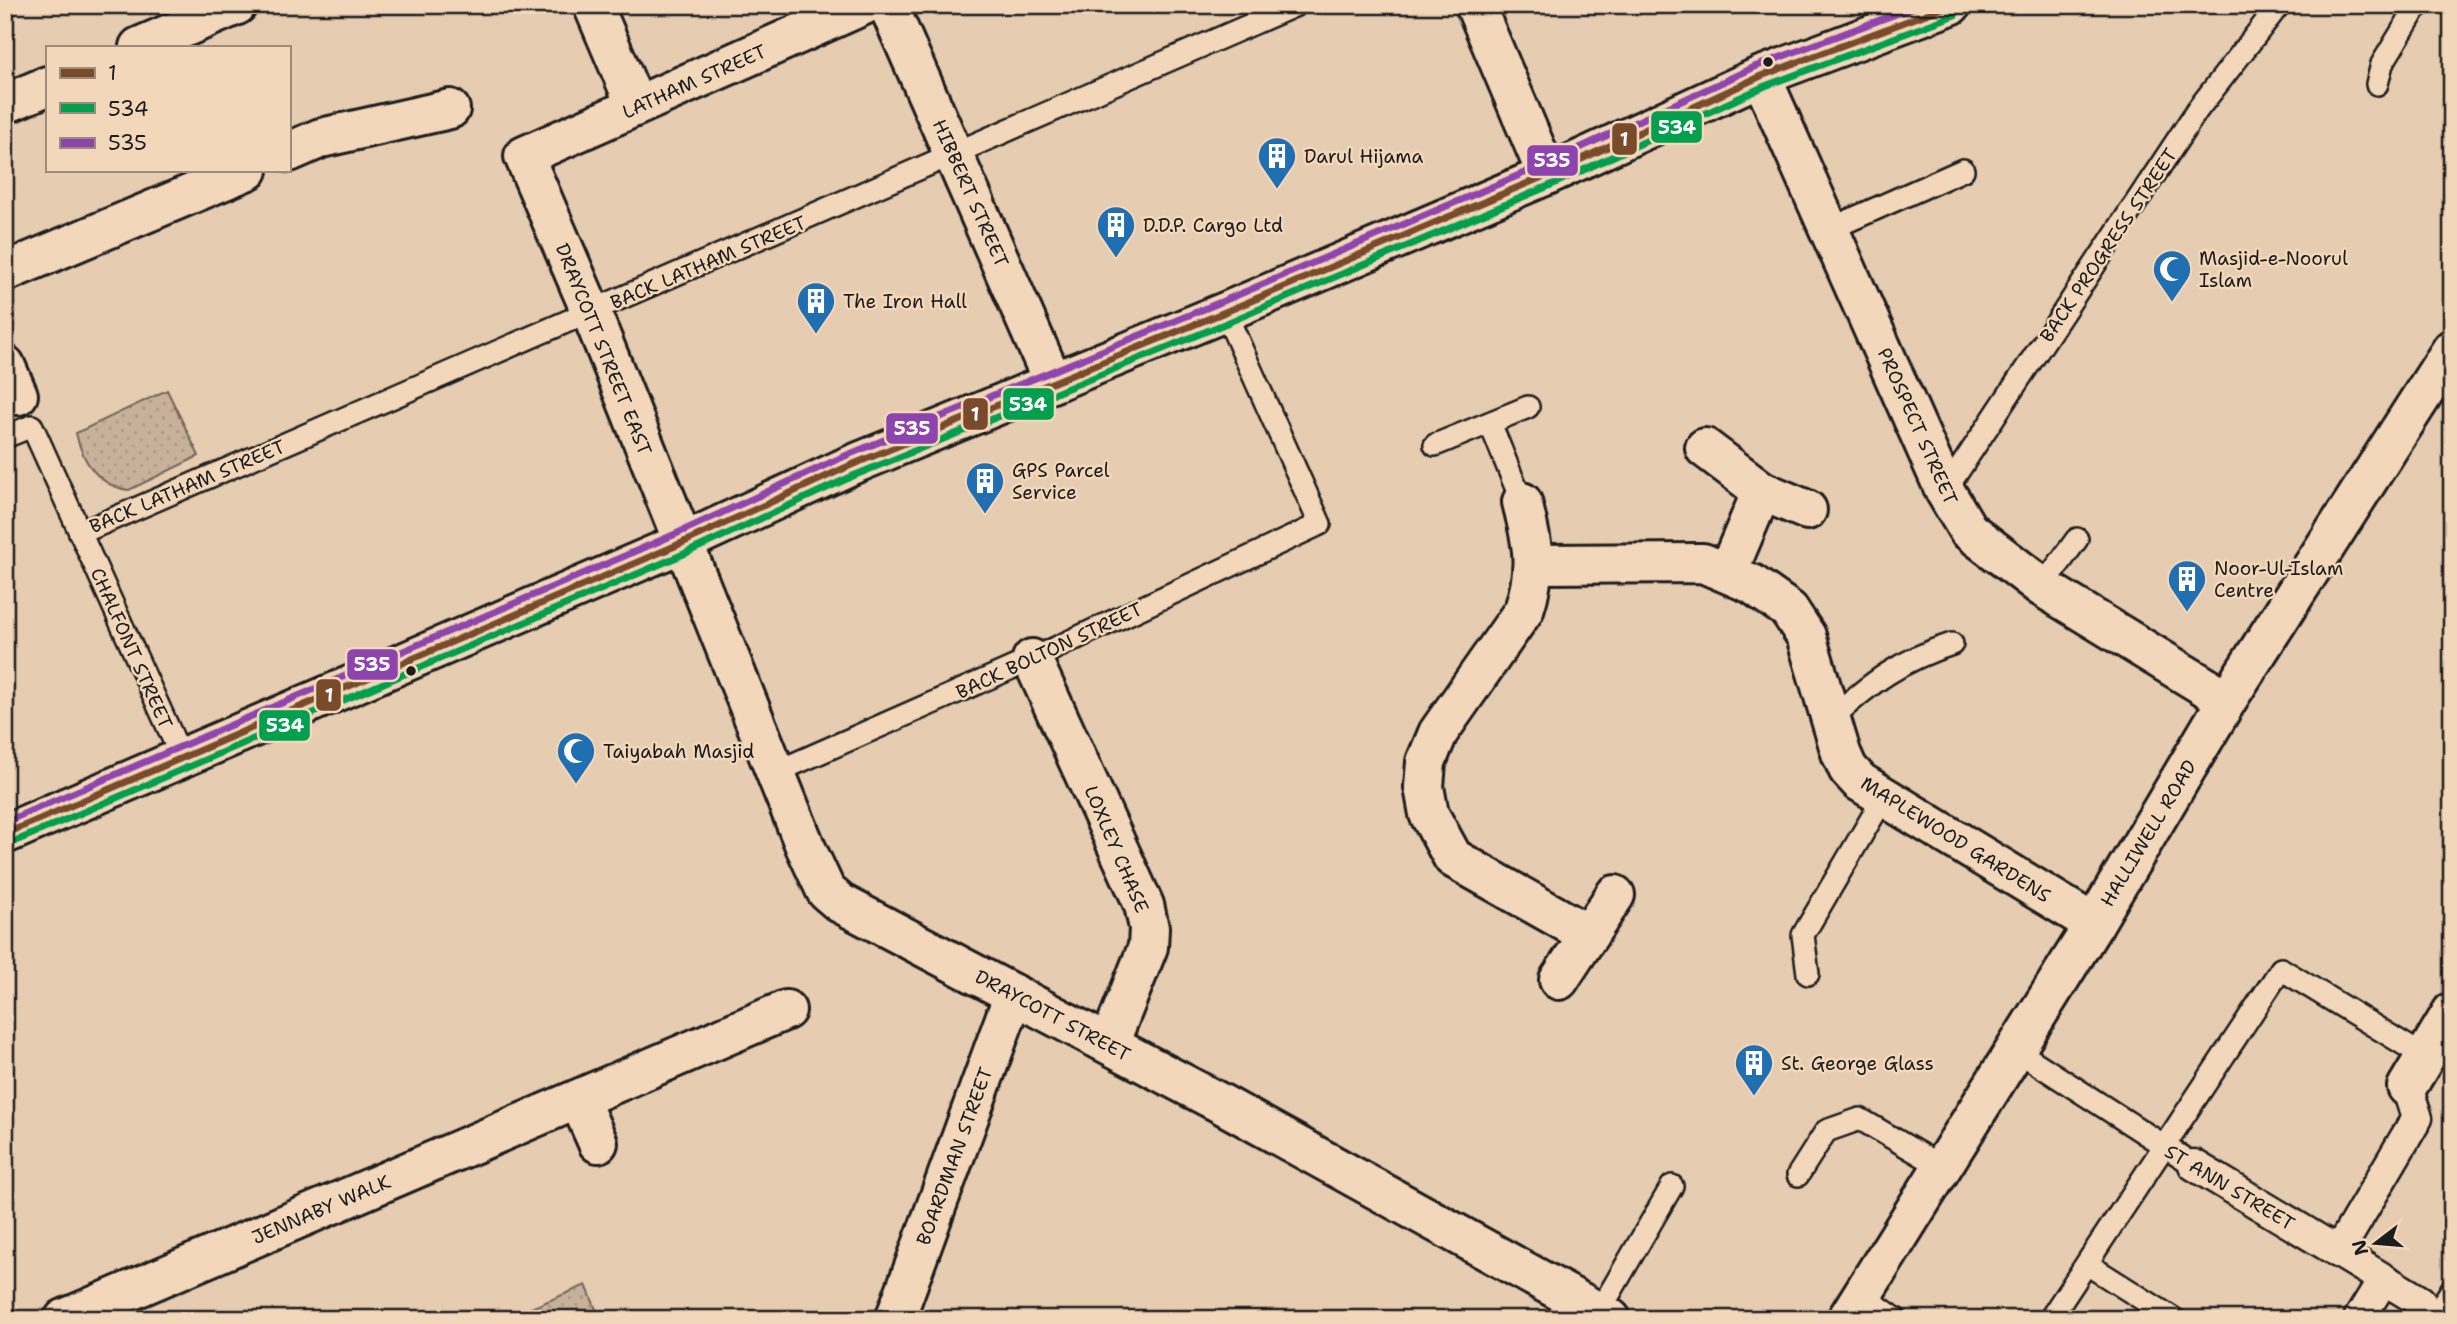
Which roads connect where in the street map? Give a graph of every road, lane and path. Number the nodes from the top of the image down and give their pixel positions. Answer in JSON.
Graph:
{"nodes":[{"id":1,"x":237,"y":5,"type":"edge"},
{"id":2,"x":593,"y":5,"type":"edge"},
{"id":3,"x":864,"y":5,"type":"edge"},
{"id":4,"x":888,"y":5,"type":"edge"},
{"id":5,"x":1296,"y":5,"type":"edge"},
{"id":6,"x":1475,"y":5,"type":"edge"},
{"id":7,"x":1889,"y":5,"type":"edge"},
{"id":8,"x":1951,"y":5,"type":"edge"},
{"id":9,"x":2279,"y":5,"type":"edge"},
{"id":10,"x":2418,"y":5,"type":"edge"},
{"id":11,"x":162,"y":43,"type":"edge"},
{"id":12,"x":1770,"y":72,"type":"junction"},
{"id":13,"x":2380,"y":74,"type":"dead end"},
{"id":14,"x":46,"y":86,"type":"edge"},
{"id":15,"x":5,"y":104,"type":"edge"},
{"id":16,"x":636,"y":106,"type":"junction"},
{"id":17,"x":450,"y":109,"type":"dead end"},
{"id":18,"x":290,"y":152,"type":"edge"},
{"id":19,"x":524,"y":156,"type":"joint"},
{"id":20,"x":954,"y":156,"type":"junction"},
{"id":21,"x":1962,"y":170,"type":"dead end"},
{"id":22,"x":238,"y":172,"type":"edge"},
{"id":23,"x":1546,"y":175,"type":"junction"},
{"id":24,"x":1830,"y":229,"type":"junction"},
{"id":25,"x":5,"y":272,"type":"edge"},
{"id":26,"x":591,"y":312,"type":"junction"},
{"id":27,"x":1225,"y":312,"type":"junction"},
{"id":28,"x":2452,"y":349,"type":"edge"},
{"id":29,"x":1053,"y":382,"type":"junction"},
{"id":30,"x":19,"y":395,"type":"edge"},
{"id":31,"x":1528,"y":407,"type":"dead end"},
{"id":32,"x":1490,"y":423,"type":"junction"},
{"id":33,"x":5,"y":437,"type":"edge"},
{"id":34,"x":1435,"y":446,"type":"dead end"},
{"id":35,"x":1706,"y":448,"type":"dead end"},
{"id":36,"x":1762,"y":491,"type":"junction"},
{"id":37,"x":1945,"y":491,"type":"junction"},
{"id":38,"x":1522,"y":502,"type":"joint"},
{"id":39,"x":1807,"y":510,"type":"dead end"},
{"id":40,"x":80,"y":533,"type":"junction"},
{"id":41,"x":2077,"y":538,"type":"dead end"},
{"id":42,"x":682,"y":543,"type":"junction"},
{"id":43,"x":1535,"y":564,"type":"junction"},
{"id":44,"x":1728,"y":571,"type":"junction"},
{"id":45,"x":2042,"y":587,"type":"junction"},
{"id":46,"x":1952,"y":644,"type":"dead end"},
{"id":47,"x":1032,"y":659,"type":"junction"},
{"id":48,"x":2227,"y":700,"type":"junction"},
{"id":49,"x":1831,"y":719,"type":"junction"},
{"id":50,"x":181,"y":756,"type":"junction"},
{"id":51,"x":776,"y":772,"type":"junction"},
{"id":52,"x":1884,"y":797,"type":"junction"},
{"id":53,"x":5,"y":834,"type":"edge"},
{"id":54,"x":1615,"y":895,"type":"dead end"},
{"id":55,"x":2094,"y":924,"type":"junction"},
{"id":56,"x":1588,"y":935,"type":"junction"},
{"id":57,"x":1808,"y":974,"type":"dead end"},
{"id":58,"x":1559,"y":980,"type":"dead end"},
{"id":59,"x":1014,"y":994,"type":"junction"},
{"id":60,"x":786,"y":1010,"type":"dead end"},
{"id":61,"x":2452,"y":1012,"type":"edge"},
{"id":62,"x":1109,"y":1044,"type":"junction"},
{"id":63,"x":2016,"y":1050,"type":"junction"},
{"id":64,"x":2416,"y":1072,"type":"junction"},
{"id":65,"x":579,"y":1100,"type":"junction"},
{"id":66,"x":598,"y":1143,"type":"dead end"},
{"id":67,"x":2164,"y":1147,"type":"junction"},
{"id":68,"x":2194,"y":1166,"type":"joint"},
{"id":69,"x":1942,"y":1167,"type":"junction"},
{"id":70,"x":1798,"y":1175,"type":"dead end"},
{"id":71,"x":1672,"y":1186,"type":"dead end"},
{"id":72,"x":2338,"y":1252,"type":"junction"},
{"id":73,"x":2087,"y":1264,"type":"junction"},
{"id":74,"x":2383,"y":1280,"type":"junction"},
{"id":75,"x":2452,"y":1289,"type":"edge"},
{"id":76,"x":1854,"y":1307,"type":"edge"},
{"id":77,"x":2435,"y":1311,"type":"edge"},
{"id":78,"x":1602,"y":1317,"type":"edge"},
{"id":79,"x":64,"y":1319,"type":"edge"},
{"id":80,"x":895,"y":1319,"type":"edge"},
{"id":81,"x":1896,"y":1319,"type":"edge"},
{"id":82,"x":2050,"y":1319,"type":"edge"},
{"id":83,"x":2174,"y":1319,"type":"edge"},
{"id":84,"x":2359,"y":1319,"type":"edge"}],
"edges":[{"from":1,"to":11,"type":"main road"},
{"from":2,"to":16,"type":"main road"},
{"from":3,"to":16,"type":"main road","name":"LATHAM STREET"},
{"from":4,"to":20,"type":"main road","name":"HIBBERT STREET"},
{"from":5,"to":20,"type":"lane","name":"BACK LATHAM STREET"},
{"from":6,"to":23,"type":"main road"},
{"from":7,"to":12,"type":"main road"},
{"from":8,"to":12,"type":"main road"},
{"from":9,"to":37,"type":"lane","name":"BACK PROGRESS STREET"},
{"from":10,"to":13,"type":"lane"},
{"from":12,"to":23,"type":"main road"},
{"from":12,"to":24,"type":"main road","name":"PROSPECT STREET"},
{"from":14,"to":15,"type":"main road"},
{"from":16,"to":19,"type":"main road","name":"LATHAM STREET"},
{"from":17,"to":18,"type":"main road"},
{"from":19,"to":26,"type":"main road","name":"DRAYCOTT STREET EAST"},
{"from":20,"to":26,"type":"lane","name":"BACK LATHAM STREET"},
{"from":20,"to":29,"type":"main road","name":"HIBBERT STREET"},
{"from":21,"to":24,"type":"lane"},
{"from":22,"to":25,"type":"main road"},
{"from":23,"to":27,"type":"main road"},
{"from":24,"to":37,"type":"main road","name":"PROSPECT STREET"},
{"from":26,"to":40,"type":"lane","name":"BACK LATHAM STREET"},
{"from":26,"to":42,"type":"main road","name":"DRAYCOTT STREET EAST"},
{"from":27,"to":29,"type":"main road"},
{"from":27,"to":47,"type":"lane","name":"BACK BOLTON STREET"},
{"from":28,"to":48,"type":"main road","name":"HALLIWELL ROAD"},
{"from":29,"to":42,"type":"main road"},
{"from":30,"to":33,"type":"lane"},
{"from":30,"to":40,"type":"lane","name":"CHALFONT STREET"},
{"from":31,"to":32,"type":"lane"},
{"from":32,"to":34,"type":"lane"},
{"from":32,"to":38,"type":"lane"},
{"from":35,"to":36,"type":"main road"},
{"from":36,"to":39,"type":"main road"},
{"from":36,"to":44,"type":"main road"},
{"from":37,"to":45,"type":"main road","name":"PROSPECT STREET"},
{"from":38,"to":43,"type":"main road"},
{"from":40,"to":50,"type":"lane","name":"CHALFONT STREET"},
{"from":41,"to":45,"type":"lane"},
{"from":42,"to":50,"type":"main road"},
{"from":42,"to":51,"type":"main road","name":"DRAYCOTT STREET"},
{"from":43,"to":44,"type":"main road","name":"MAPLEWOOD GARDENS"},
{"from":43,"to":56,"type":"main road"},
{"from":44,"to":49,"type":"main road","name":"MAPLEWOOD GARDENS"},
{"from":45,"to":48,"type":"main road","name":"PROSPECT STREET"},
{"from":46,"to":49,"type":"lane"},
{"from":47,"to":51,"type":"lane","name":"BACK BOLTON STREET"},
{"from":47,"to":62,"type":"main road","name":"LOXLEY CHASE"},
{"from":48,"to":55,"type":"main road","name":"HALLIWELL ROAD"},
{"from":49,"to":52,"type":"main road","name":"MAPLEWOOD GARDENS"},
{"from":50,"to":53,"type":"main road"},
{"from":51,"to":59,"type":"main road","name":"DRAYCOTT STREET"},
{"from":52,"to":55,"type":"main road","name":"MAPLEWOOD GARDENS"},
{"from":52,"to":57,"type":"lane"},
{"from":54,"to":56,"type":"main road"},
{"from":55,"to":63,"type":"main road","name":"HALLIWELL ROAD"},
{"from":56,"to":58,"type":"main road"},
{"from":59,"to":62,"type":"main road","name":"DRAYCOTT STREET"},
{"from":59,"to":80,"type":"main road","name":"BOARDMAN STREET"},
{"from":60,"to":65,"type":"main road","name":"JENNABY WALK"},
{"from":61,"to":64,"type":"main road"},
{"from":62,"to":78,"type":"main road","name":"DRAYCOTT STREET"},
{"from":63,"to":67,"type":"lane","name":"ST ANN STREET"},
{"from":63,"to":69,"type":"main road","name":"HALLIWELL ROAD"},
{"from":64,"to":67,"type":"lane"},
{"from":64,"to":72,"type":"street"},
{"from":65,"to":66,"type":"main road"},
{"from":65,"to":79,"type":"main road","name":"JENNABY WALK"},
{"from":67,"to":68,"type":"lane","name":"ST ANN STREET"},
{"from":67,"to":73,"type":"lane"},
{"from":68,"to":72,"type":"street","name":"ST ANN STREET"},
{"from":69,"to":70,"type":"lane"},
{"from":69,"to":76,"type":"main road","name":"HALLIWELL ROAD"},
{"from":71,"to":78,"type":"lane"},
{"from":72,"to":74,"type":"street","name":"ST ANN STREET"},
{"from":73,"to":82,"type":"lane"},
{"from":73,"to":83,"type":"lane"},
{"from":74,"to":77,"type":"street","name":"ST ANN STREET"},
{"from":74,"to":84,"type":"street"},
{"from":75,"to":77,"type":"lane"},
{"from":76,"to":81,"type":"lane"}]}
